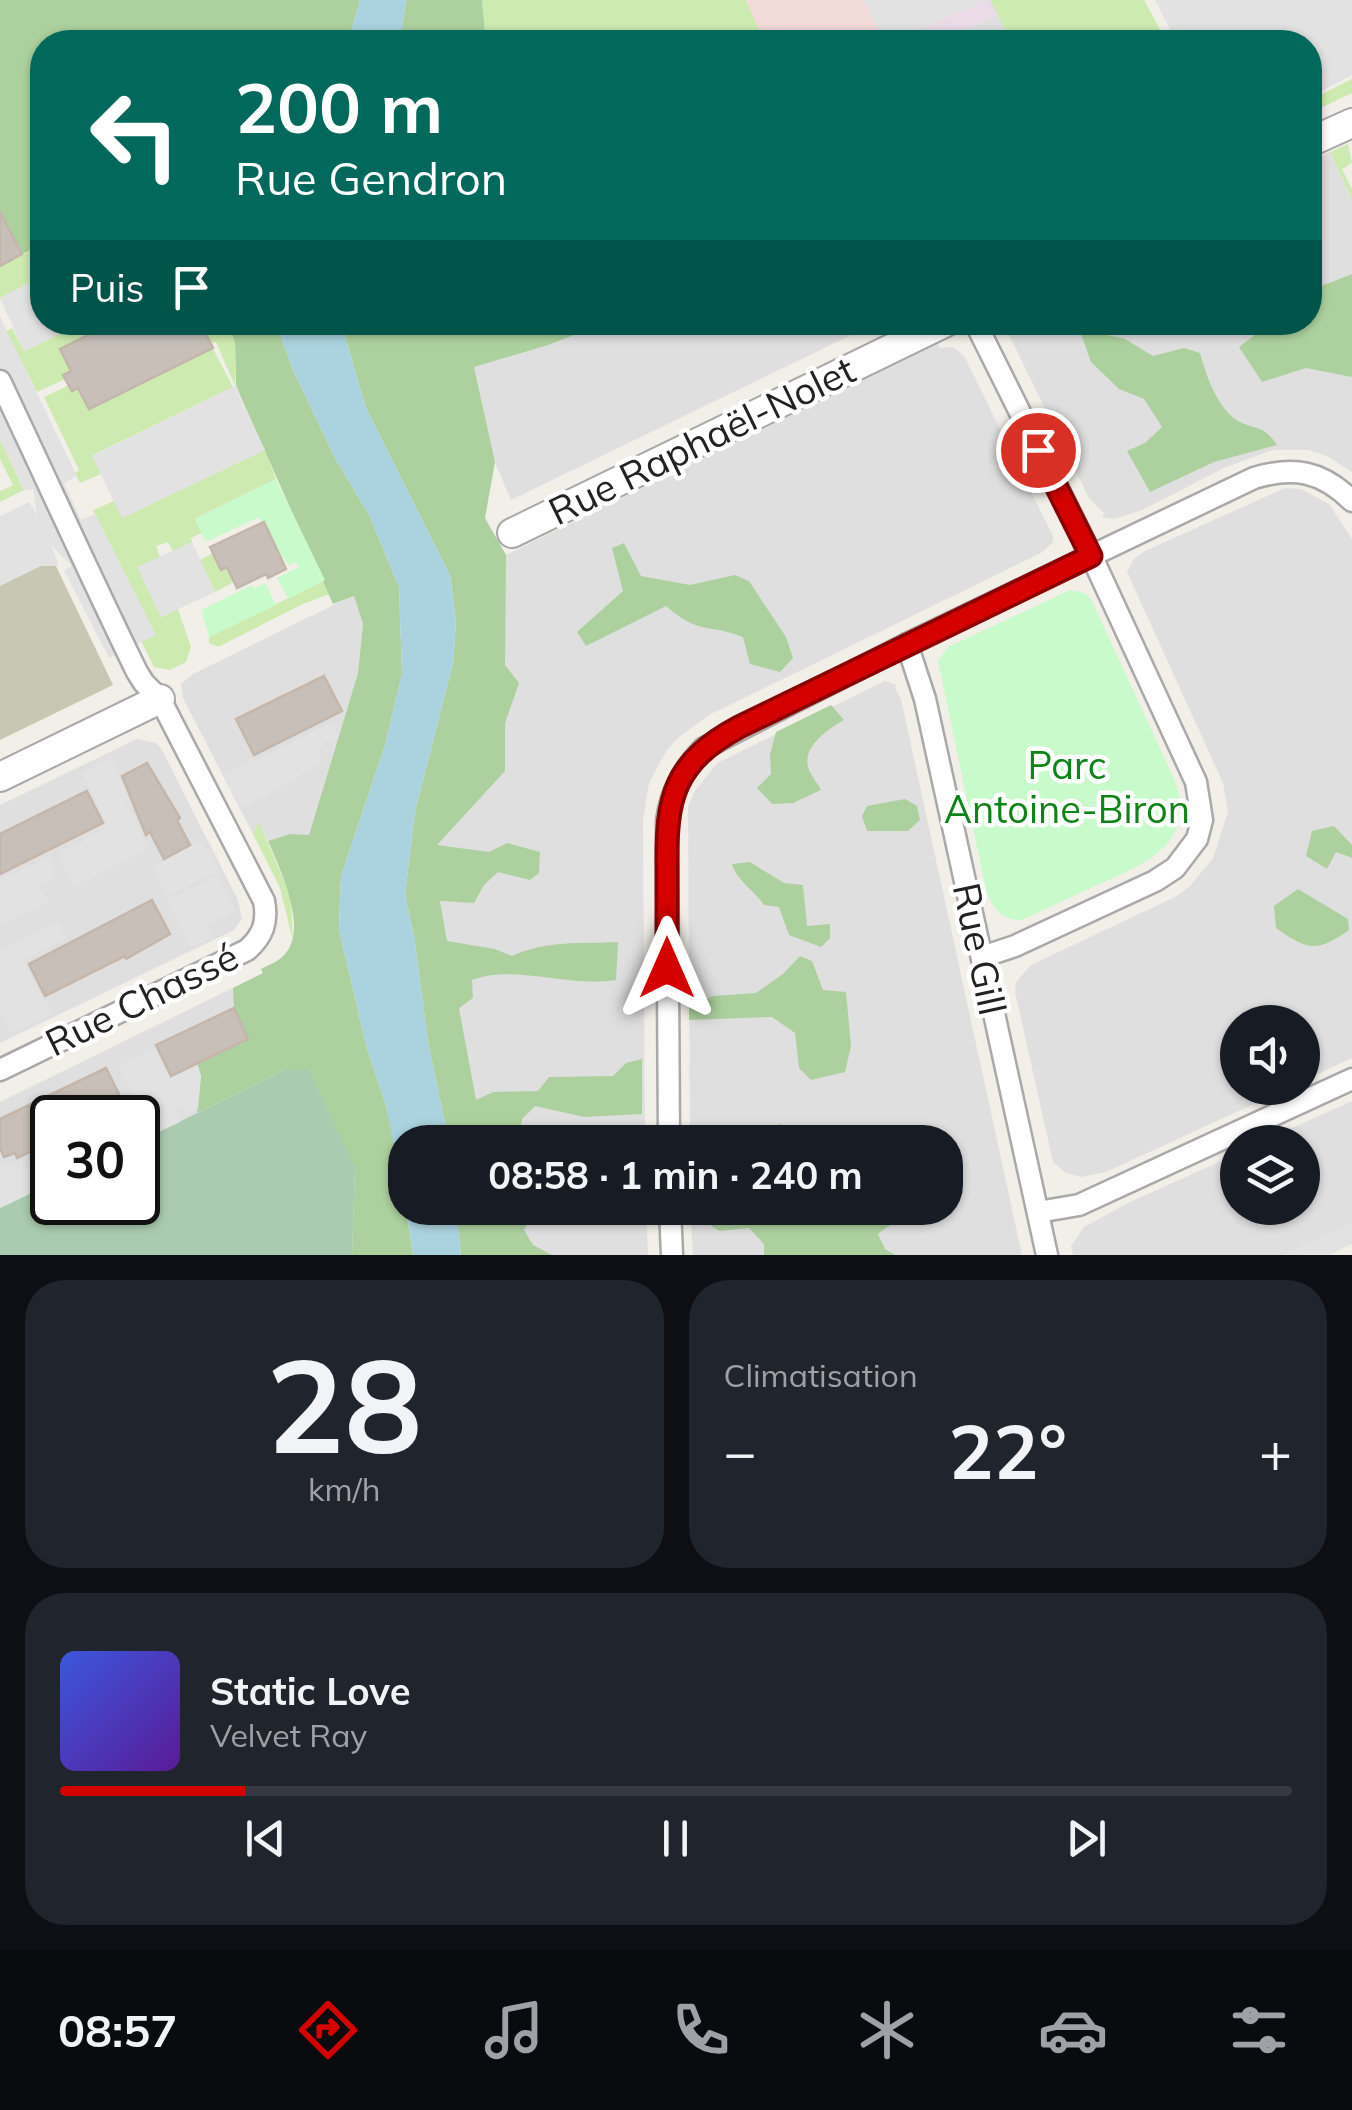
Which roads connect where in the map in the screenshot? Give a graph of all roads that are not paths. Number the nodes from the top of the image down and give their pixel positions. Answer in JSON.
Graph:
{"nodes":[{"id":1,"x":1352,"y":123,"type":"edge"},
{"id":2,"x":1322,"y":137,"type":"edge"},
{"id":3,"x":919,"y":335,"type":"edge"},
{"id":4,"x":981,"y":335,"type":"edge"},
{"id":5,"x":0,"y":381,"type":"edge"},
{"id":6,"x":1352,"y":501,"type":"edge"},
{"id":7,"x":512,"y":532,"type":"dead end"},
{"id":8,"x":1091,"y":556,"type":"junction"},
{"id":9,"x":908,"y":644,"type":"junction"},
{"id":10,"x":160,"y":699,"type":"junction"},
{"id":11,"x":0,"y":778,"type":"edge"},
{"id":12,"x":982,"y":957,"type":"junction"},
{"id":13,"x":0,"y":1070,"type":"edge"},
{"id":14,"x":1352,"y":1079,"type":"edge"},
{"id":15,"x":668,"y":1125,"type":"edge"},
{"id":16,"x":1038,"y":1212,"type":"junction"},
{"id":17,"x":671,"y":1225,"type":"edge"},
{"id":18,"x":672,"y":1255,"type":"edge"},
{"id":19,"x":1047,"y":1255,"type":"edge"}],
"edges":[{"from":1,"to":2,"type":"street"},
{"from":3,"to":7,"type":"street","name":"Rue Raphaël-Nolet"},
{"from":4,"to":8,"type":"street"},
{"from":5,"to":10,"type":"street","name":"Rue Chassé"},
{"from":6,"to":8,"type":"street"},
{"from":8,"to":9,"type":"street"},
{"from":8,"to":12,"type":"street"},
{"from":9,"to":12,"type":"street","name":"Rue Gill"},
{"from":9,"to":15,"type":"street"},
{"from":10,"to":11,"type":"street"},
{"from":10,"to":13,"type":"street","name":"Rue Chassé"},
{"from":12,"to":16,"type":"street","name":"Rue Gill"},
{"from":14,"to":16,"type":"street"},
{"from":16,"to":19,"type":"street","name":"Rue Gill"},
{"from":17,"to":18,"type":"street"}]}
